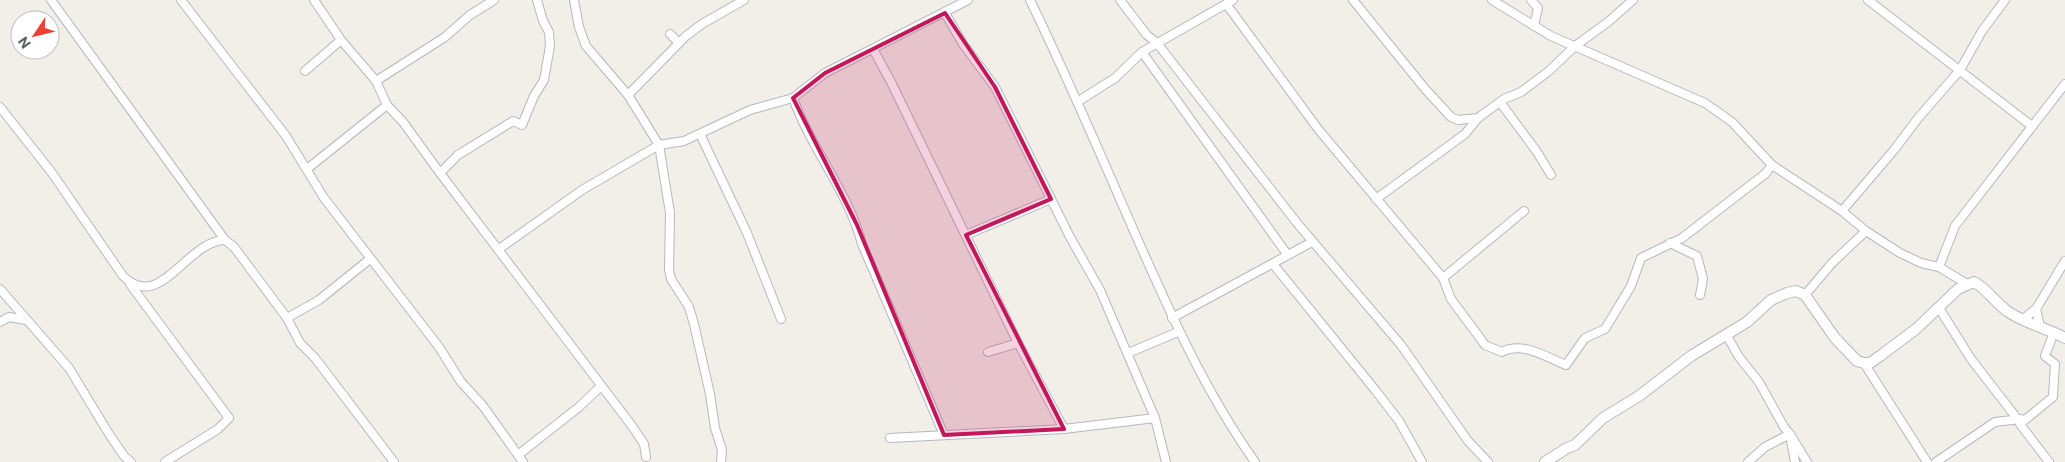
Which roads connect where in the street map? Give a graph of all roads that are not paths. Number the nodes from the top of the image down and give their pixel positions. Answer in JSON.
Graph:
{"nodes":[{"id":1,"x":51,"y":0,"type":"edge"},
{"id":2,"x":181,"y":0,"type":"edge"},
{"id":3,"x":314,"y":0,"type":"edge"},
{"id":4,"x":494,"y":0,"type":"edge"},
{"id":5,"x":538,"y":0,"type":"edge"},
{"id":6,"x":574,"y":0,"type":"edge"},
{"id":7,"x":744,"y":0,"type":"edge"},
{"id":8,"x":968,"y":0,"type":"edge"},
{"id":9,"x":1030,"y":0,"type":"edge"},
{"id":10,"x":1120,"y":0,"type":"edge"},
{"id":11,"x":1353,"y":0,"type":"edge"},
{"id":12,"x":1492,"y":0,"type":"edge"},
{"id":13,"x":1531,"y":0,"type":"edge"},
{"id":14,"x":1633,"y":0,"type":"edge"},
{"id":15,"x":1868,"y":0,"type":"edge"},
{"id":16,"x":2005,"y":0,"type":"edge"},
{"id":17,"x":1230,"y":2,"type":"edge"},
{"id":18,"x":945,"y":13,"type":"junction"},
{"id":19,"x":1534,"y":26,"type":"junction"},
{"id":20,"x":670,"y":34,"type":"dead end"},
{"id":21,"x":340,"y":40,"type":"junction"},
{"id":22,"x":679,"y":43,"type":"junction"},
{"id":23,"x":1157,"y":43,"type":"junction"},
{"id":24,"x":1575,"y":46,"type":"junction"},
{"id":25,"x":873,"y":49,"type":"junction"},
{"id":26,"x":1142,"y":52,"type":"junction"},
{"id":27,"x":305,"y":70,"type":"dead end"},
{"id":28,"x":1960,"y":70,"type":"junction"},
{"id":29,"x":376,"y":81,"type":"junction"},
{"id":30,"x":2065,"y":84,"type":"edge"},
{"id":31,"x":628,"y":95,"type":"junction"},
{"id":32,"x":793,"y":98,"type":"junction"},
{"id":33,"x":1078,"y":102,"type":"junction"},
{"id":34,"x":1500,"y":102,"type":"junction"},
{"id":35,"x":387,"y":105,"type":"junction"},
{"id":36,"x":0,"y":106,"type":"edge"},
{"id":37,"x":1478,"y":118,"type":"junction"},
{"id":38,"x":2032,"y":126,"type":"junction"},
{"id":39,"x":700,"y":134,"type":"junction"},
{"id":40,"x":659,"y":145,"type":"junction"},
{"id":41,"x":1772,"y":165,"type":"junction"},
{"id":42,"x":307,"y":168,"type":"junction"},
{"id":43,"x":440,"y":173,"type":"junction"},
{"id":44,"x":1550,"y":175,"type":"dead end"},
{"id":45,"x":1051,"y":199,"type":"junction"},
{"id":46,"x":1376,"y":199,"type":"junction"},
{"id":47,"x":1524,"y":211,"type":"dead end"},
{"id":48,"x":1842,"y":211,"type":"junction"},
{"id":49,"x":1866,"y":231,"type":"junction"},
{"id":50,"x":966,"y":235,"type":"junction"},
{"id":51,"x":225,"y":240,"type":"junction"},
{"id":52,"x":1312,"y":242,"type":"junction"},
{"id":53,"x":1670,"y":244,"type":"junction"},
{"id":54,"x":499,"y":248,"type":"junction"},
{"id":55,"x":1287,"y":254,"type":"junction"},
{"id":56,"x":370,"y":259,"type":"junction"},
{"id":57,"x":2065,"y":261,"type":"edge"},
{"id":58,"x":1273,"y":264,"type":"junction"},
{"id":59,"x":1939,"y":266,"type":"junction"},
{"id":60,"x":1443,"y":278,"type":"junction"},
{"id":61,"x":129,"y":282,"type":"junction"},
{"id":62,"x":1967,"y":284,"type":"junction"},
{"id":63,"x":0,"y":289,"type":"edge"},
{"id":64,"x":1700,"y":295,"type":"dead end"},
{"id":65,"x":1805,"y":295,"type":"junction"},
{"id":66,"x":1939,"y":308,"type":"junction"},
{"id":67,"x":2036,"y":308,"type":"junction"},
{"id":68,"x":287,"y":318,"type":"junction"},
{"id":69,"x":1172,"y":318,"type":"junction"},
{"id":70,"x":781,"y":319,"type":"dead end"},
{"id":71,"x":26,"y":320,"type":"junction"},
{"id":72,"x":2022,"y":320,"type":"junction"},
{"id":73,"x":0,"y":322,"type":"edge"},
{"id":74,"x":2040,"y":326,"type":"junction"},
{"id":75,"x":1178,"y":332,"type":"junction"},
{"id":76,"x":2054,"y":332,"type":"junction"},
{"id":77,"x":1727,"y":336,"type":"junction"},
{"id":78,"x":2065,"y":338,"type":"edge"},
{"id":79,"x":1018,"y":343,"type":"junction"},
{"id":80,"x":988,"y":352,"type":"dead end"},
{"id":81,"x":1128,"y":353,"type":"junction"},
{"id":82,"x":1864,"y":363,"type":"junction"},
{"id":83,"x":601,"y":386,"type":"junction"},
{"id":84,"x":2053,"y":397,"type":"junction"},
{"id":85,"x":1155,"y":418,"type":"junction"},
{"id":86,"x":2019,"y":421,"type":"junction"},
{"id":87,"x":1064,"y":429,"type":"junction"},
{"id":88,"x":1790,"y":434,"type":"junction"},
{"id":89,"x":944,"y":435,"type":"junction"},
{"id":90,"x":890,"y":438,"type":"dead end"},
{"id":91,"x":518,"y":455,"type":"junction"},
{"id":92,"x":646,"y":457,"type":"dead end"},
{"id":93,"x":131,"y":462,"type":"edge"},
{"id":94,"x":165,"y":462,"type":"edge"},
{"id":95,"x":394,"y":462,"type":"edge"},
{"id":96,"x":523,"y":462,"type":"edge"},
{"id":97,"x":722,"y":462,"type":"edge"},
{"id":98,"x":1166,"y":462,"type":"edge"},
{"id":99,"x":1255,"y":462,"type":"edge"},
{"id":100,"x":1422,"y":462,"type":"edge"},
{"id":101,"x":1488,"y":462,"type":"edge"},
{"id":102,"x":1545,"y":462,"type":"edge"},
{"id":103,"x":1748,"y":462,"type":"edge"},
{"id":104,"x":1795,"y":462,"type":"edge"},
{"id":105,"x":1807,"y":462,"type":"edge"},
{"id":106,"x":1927,"y":462,"type":"edge"},
{"id":107,"x":1936,"y":462,"type":"edge"},
{"id":108,"x":2049,"y":462,"type":"edge"}],
"edges":[{"from":1,"to":51,"type":"street"},
{"from":2,"to":42,"type":"street"},
{"from":3,"to":21,"type":"street"},
{"from":4,"to":29,"type":"street"},
{"from":5,"to":43,"type":"street"},
{"from":6,"to":31,"type":"street"},
{"from":7,"to":22,"type":"street"},
{"from":8,"to":18,"type":"street"},
{"from":9,"to":33,"type":"street"},
{"from":10,"to":23,"type":"street"},
{"from":11,"to":37,"type":"street"},
{"from":12,"to":19,"type":"street"},
{"from":13,"to":19,"type":"street"},
{"from":14,"to":24,"type":"street"},
{"from":15,"to":28,"type":"street"},
{"from":16,"to":28,"type":"street"},
{"from":17,"to":23,"type":"street"},
{"from":17,"to":46,"type":"street"},
{"from":18,"to":25,"type":"street"},
{"from":18,"to":45,"type":"street"},
{"from":19,"to":24,"type":"street"},
{"from":20,"to":22,"type":"street"},
{"from":21,"to":27,"type":"street"},
{"from":21,"to":29,"type":"street"},
{"from":22,"to":31,"type":"street"},
{"from":23,"to":26,"type":"street"},
{"from":23,"to":52,"type":"street"},
{"from":24,"to":34,"type":"street"},
{"from":24,"to":41,"type":"street"},
{"from":25,"to":32,"type":"street"},
{"from":25,"to":50,"type":"street"},
{"from":26,"to":33,"type":"street"},
{"from":26,"to":55,"type":"street"},
{"from":28,"to":38,"type":"street"},
{"from":28,"to":48,"type":"street"},
{"from":29,"to":35,"type":"street"},
{"from":30,"to":38,"type":"street"},
{"from":31,"to":40,"type":"street"},
{"from":32,"to":39,"type":"street"},
{"from":32,"to":89,"type":"street"},
{"from":33,"to":69,"type":"street"},
{"from":34,"to":37,"type":"street"},
{"from":34,"to":44,"type":"street"},
{"from":35,"to":42,"type":"street"},
{"from":35,"to":43,"type":"street"},
{"from":36,"to":61,"type":"street"},
{"from":37,"to":46,"type":"street"},
{"from":38,"to":59,"type":"street"},
{"from":39,"to":40,"type":"street"},
{"from":39,"to":70,"type":"street"},
{"from":40,"to":54,"type":"street"},
{"from":40,"to":97,"type":"street"},
{"from":41,"to":48,"type":"street"},
{"from":41,"to":53,"type":"street"},
{"from":42,"to":56,"type":"street"},
{"from":43,"to":54,"type":"street"},
{"from":45,"to":50,"type":"street"},
{"from":45,"to":81,"type":"street"},
{"from":46,"to":60,"type":"street"},
{"from":47,"to":60,"type":"street"},
{"from":48,"to":49,"type":"street"},
{"from":49,"to":59,"type":"street"},
{"from":49,"to":65,"type":"street"},
{"from":50,"to":79,"type":"street"},
{"from":51,"to":61,"type":"street"},
{"from":51,"to":68,"type":"street"},
{"from":52,"to":55,"type":"street"},
{"from":52,"to":101,"type":"street"},
{"from":53,"to":60,"type":"street"},
{"from":53,"to":64,"type":"street"},
{"from":54,"to":83,"type":"street"},
{"from":55,"to":58,"type":"street"},
{"from":56,"to":68,"type":"street"},
{"from":56,"to":91,"type":"street"},
{"from":57,"to":67,"type":"street"},
{"from":58,"to":69,"type":"street"},
{"from":58,"to":100,"type":"street"},
{"from":59,"to":62,"type":"street"},
{"from":61,"to":94,"type":"street"},
{"from":62,"to":66,"type":"street"},
{"from":62,"to":72,"type":"street"},
{"from":63,"to":71,"type":"street"},
{"from":65,"to":77,"type":"street"},
{"from":65,"to":82,"type":"street"},
{"from":66,"to":82,"type":"street"},
{"from":66,"to":86,"type":"street"},
{"from":67,"to":72,"type":"street"},
{"from":67,"to":74,"type":"street"},
{"from":68,"to":95,"type":"street"},
{"from":69,"to":75,"type":"street"},
{"from":71,"to":73,"type":"street"},
{"from":71,"to":93,"type":"street"},
{"from":72,"to":74,"type":"street"},
{"from":74,"to":76,"type":"street"},
{"from":75,"to":81,"type":"street"},
{"from":75,"to":99,"type":"street"},
{"from":76,"to":78,"type":"street"},
{"from":76,"to":84,"type":"street"},
{"from":77,"to":88,"type":"street"},
{"from":77,"to":102,"type":"street"},
{"from":79,"to":80,"type":"street"},
{"from":79,"to":87,"type":"street"},
{"from":81,"to":85,"type":"street"},
{"from":82,"to":106,"type":"street"},
{"from":83,"to":91,"type":"street"},
{"from":83,"to":92,"type":"street"},
{"from":84,"to":86,"type":"street"},
{"from":84,"to":108,"type":"street"},
{"from":85,"to":87,"type":"street"},
{"from":85,"to":98,"type":"street"},
{"from":86,"to":107,"type":"street"},
{"from":87,"to":89,"type":"street"},
{"from":88,"to":103,"type":"street"},
{"from":88,"to":104,"type":"street"},
{"from":88,"to":105,"type":"street"},
{"from":89,"to":90,"type":"street"},
{"from":91,"to":96,"type":"street"}]}
